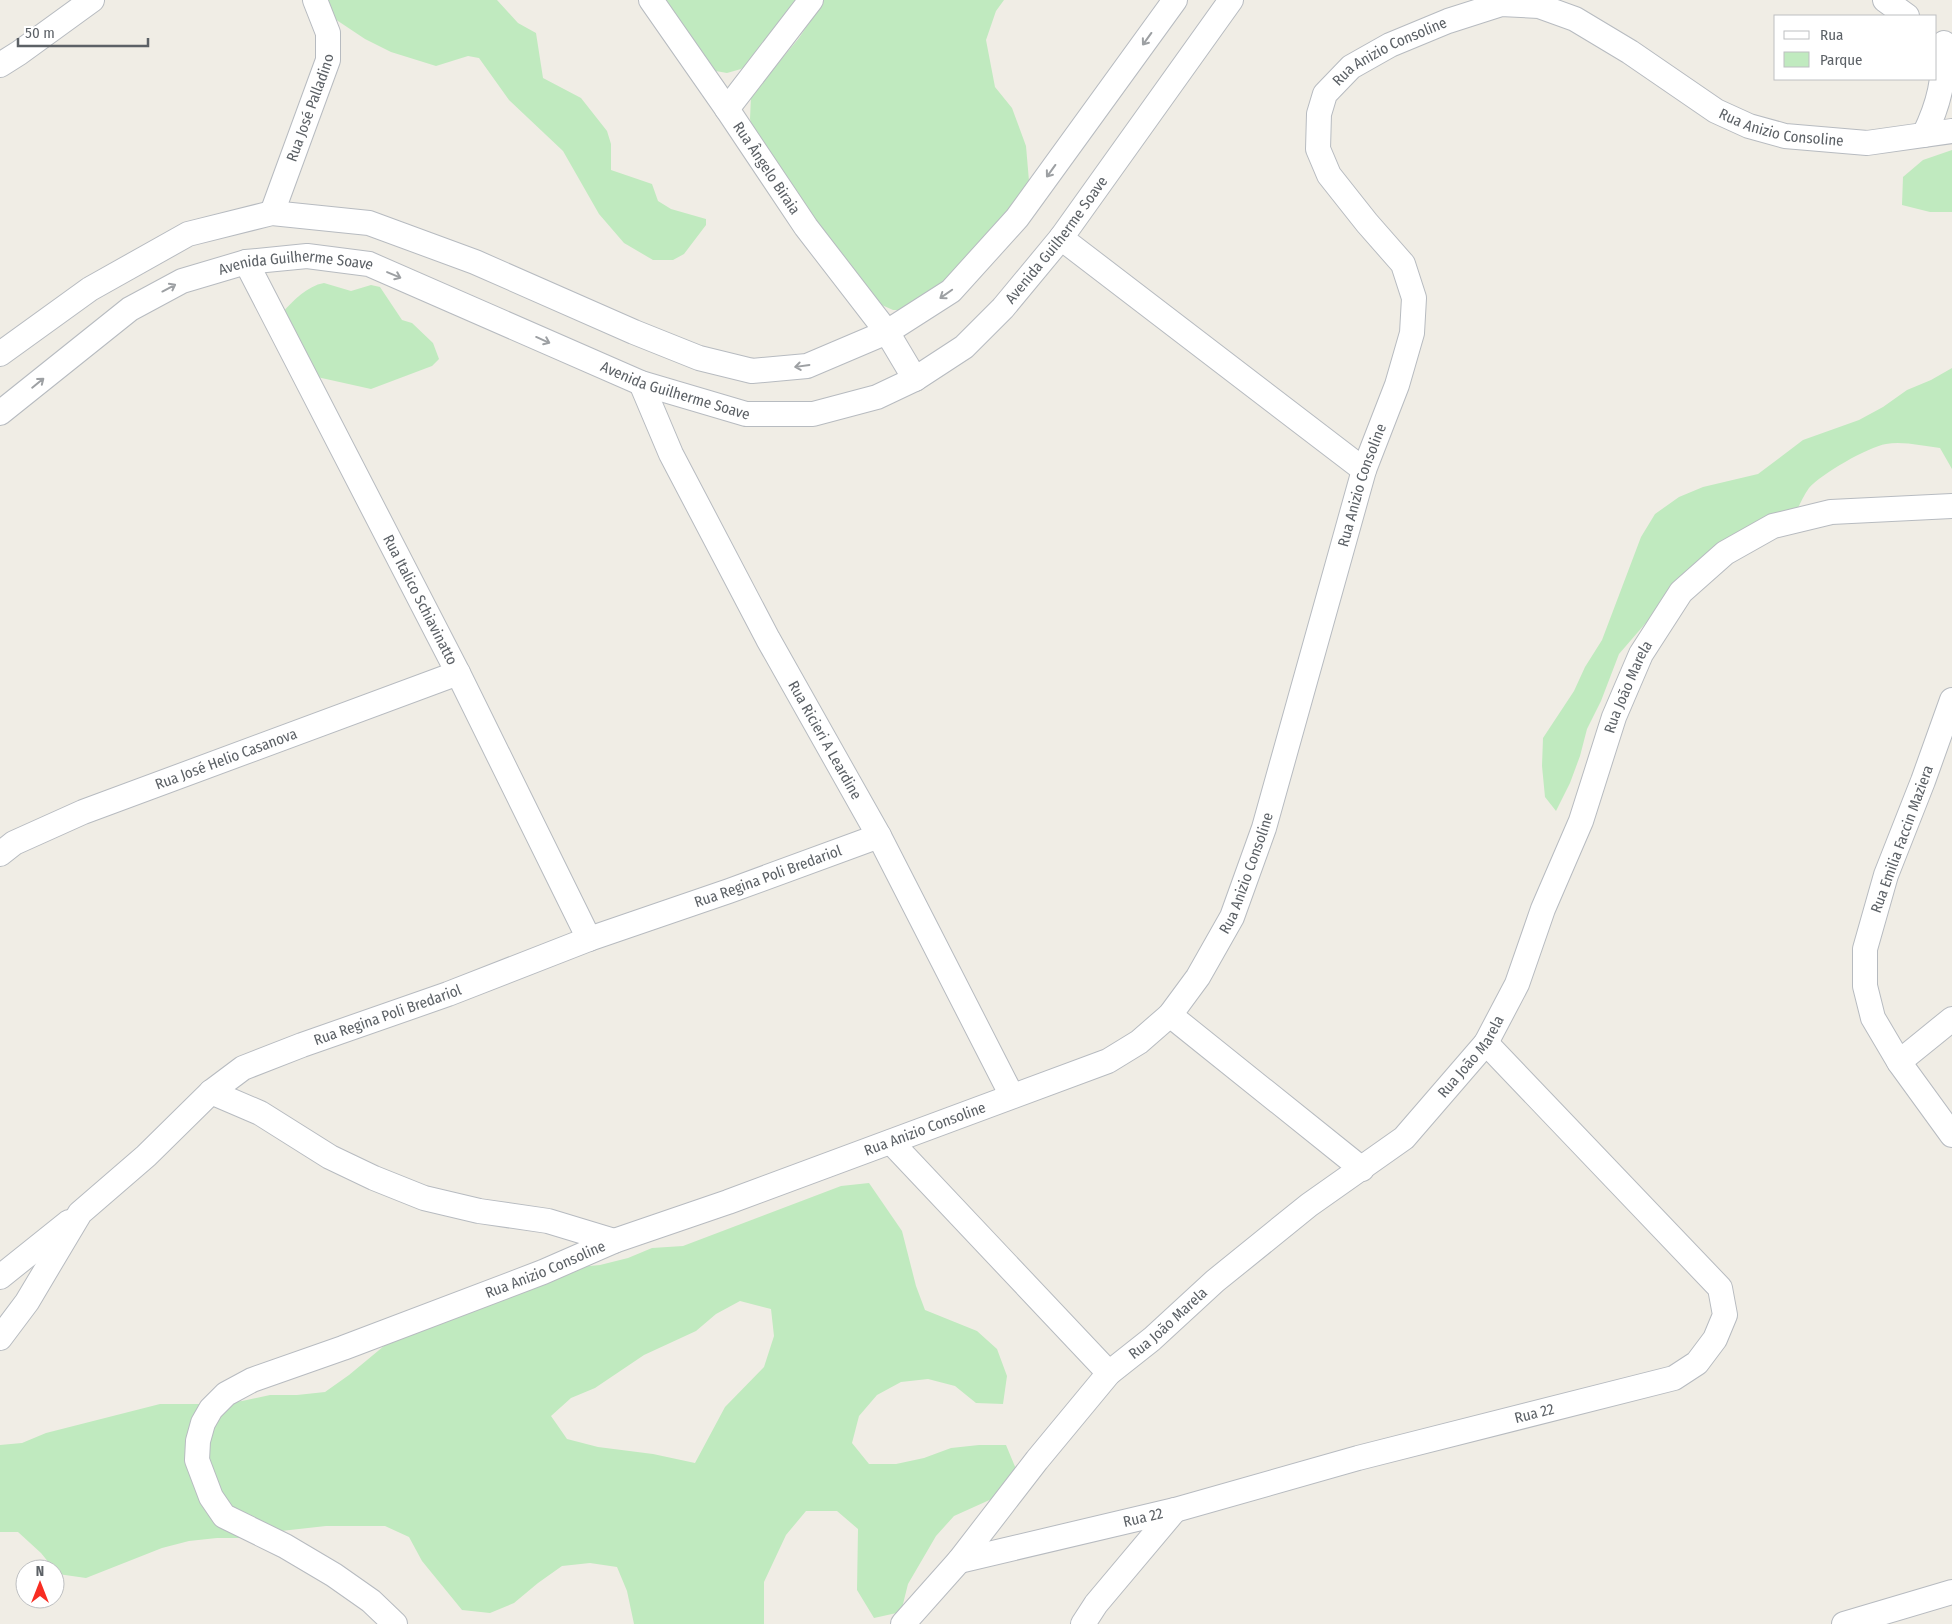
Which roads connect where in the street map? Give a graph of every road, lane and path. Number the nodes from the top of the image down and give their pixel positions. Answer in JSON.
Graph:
{"nodes":[{"id":1,"x":92,"y":0,"type":"edge"},
{"id":2,"x":315,"y":0,"type":"edge"},
{"id":3,"x":651,"y":0,"type":"edge"},
{"id":4,"x":811,"y":0,"type":"edge"},
{"id":5,"x":1176,"y":0,"type":"edge"},
{"id":6,"x":1231,"y":0,"type":"edge"},
{"id":7,"x":1885,"y":0,"type":"edge"},
{"id":8,"x":1906,"y":15,"type":"edge"},
{"id":9,"x":1944,"y":44,"type":"edge"},
{"id":10,"x":0,"y":65,"type":"edge"},
{"id":11,"x":728,"y":109,"type":"junction"},
{"id":12,"x":1952,"y":131,"type":"edge"},
{"id":13,"x":1924,"y":135,"type":"junction"},
{"id":14,"x":272,"y":213,"type":"junction"},
{"id":15,"x":1061,"y":238,"type":"junction"},
{"id":16,"x":246,"y":262,"type":"junction"},
{"id":17,"x":888,"y":332,"type":"junction"},
{"id":18,"x":0,"y":354,"type":"edge"},
{"id":19,"x":915,"y":379,"type":"junction"},
{"id":20,"x":641,"y":383,"type":"junction"},
{"id":21,"x":0,"y":413,"type":"edge"},
{"id":22,"x":1364,"y":470,"type":"junction"},
{"id":23,"x":1952,"y":506,"type":"edge"},
{"id":24,"x":458,"y":673,"type":"junction"},
{"id":25,"x":1952,"y":700,"type":"edge"},
{"id":26,"x":879,"y":836,"type":"junction"},
{"id":27,"x":0,"y":854,"type":"edge"},
{"id":28,"x":589,"y":939,"type":"junction"},
{"id":29,"x":1170,"y":1015,"type":"junction"},
{"id":30,"x":1952,"y":1019,"type":"edge"},
{"id":31,"x":1486,"y":1043,"type":"junction"},
{"id":32,"x":1899,"y":1062,"type":"junction"},
{"id":33,"x":211,"y":1092,"type":"junction"},
{"id":34,"x":1012,"y":1096,"type":"junction"},
{"id":35,"x":1952,"y":1135,"type":"edge"},
{"id":36,"x":891,"y":1142,"type":"junction"},
{"id":37,"x":1362,"y":1169,"type":"junction"},
{"id":38,"x":80,"y":1213,"type":"junction"},
{"id":39,"x":614,"y":1241,"type":"junction"},
{"id":40,"x":0,"y":1276,"type":"edge"},
{"id":41,"x":27,"y":1302,"type":"junction"},
{"id":42,"x":0,"y":1338,"type":"edge"},
{"id":43,"x":1109,"y":1373,"type":"junction"},
{"id":44,"x":1175,"y":1510,"type":"junction"},
{"id":45,"x":960,"y":1561,"type":"junction"},
{"id":46,"x":1952,"y":1592,"type":"edge"},
{"id":47,"x":395,"y":1624,"type":"edge"},
{"id":48,"x":903,"y":1624,"type":"edge"},
{"id":49,"x":1083,"y":1624,"type":"edge"},
{"id":50,"x":1844,"y":1624,"type":"edge"}],
"edges":[{"from":1,"to":10,"type":"street"},
{"from":2,"to":14,"type":"street","name":"Rua José Palladino"},
{"from":3,"to":11,"type":"street","name":"Rua Ângelo Biraia"},
{"from":4,"to":11,"type":"street"},
{"from":5,"to":17,"type":"street","one_way":true},
{"from":6,"to":15,"type":"street","name":"Avenida Guilherme Soave"},
{"from":7,"to":8,"type":"street"},
{"from":9,"to":13,"type":"street"},
{"from":11,"to":17,"type":"street","name":"Rua Ângelo Biraia"},
{"from":12,"to":13,"type":"street","name":"Rua Anizio Consoline"},
{"from":13,"to":22,"type":"street","name":"Rua Anizio Consoline"},
{"from":17,"to":14,"type":"street","one_way":true},
{"from":14,"to":18,"type":"street"},
{"from":15,"to":19,"type":"street","name":"Avenida Guilherme Soave"},
{"from":15,"to":22,"type":"street"},
{"from":16,"to":20,"type":"street","name":"Avenida Guilherme Soave","one_way":true},
{"from":21,"to":16,"type":"street","name":"Avenida Guilherme Soave","one_way":true},
{"from":16,"to":24,"type":"street","name":"Rua Italico Schiavinatto"},
{"from":17,"to":19,"type":"street","name":"Rua Ângelo Biraia"},
{"from":19,"to":20,"type":"street","name":"Avenida Guilherme Soave"},
{"from":20,"to":26,"type":"street","name":"Rua Ricieri A Leardine"},
{"from":22,"to":29,"type":"street","name":"Rua Anizio Consoline"},
{"from":23,"to":31,"type":"street","name":"Rua João Marela"},
{"from":24,"to":27,"type":"street","name":"Rua José Helio Casanova"},
{"from":24,"to":28,"type":"street","name":"Rua Italico Schiavinatto"},
{"from":25,"to":32,"type":"street","name":"Rua Emilia Faccin Maziera"},
{"from":26,"to":28,"type":"street","name":"Rua Regina Poli Bredariol"},
{"from":26,"to":34,"type":"street","name":"Rua Ricieri A Leardine"},
{"from":28,"to":33,"type":"street","name":"Rua Regina Poli Bredariol"},
{"from":29,"to":34,"type":"street","name":"Rua Anizio Consoline"},
{"from":29,"to":37,"type":"street"},
{"from":30,"to":32,"type":"street"},
{"from":31,"to":37,"type":"street","name":"Rua João Marela"},
{"from":31,"to":44,"type":"street","name":"Rua 22"},
{"from":32,"to":35,"type":"street","name":"Rua Emilia Faccin Maziera"},
{"from":33,"to":38,"type":"street","name":"Rua Regina Poli Bredariol"},
{"from":33,"to":39,"type":"street"},
{"from":34,"to":36,"type":"street","name":"Rua Anizio Consoline"},
{"from":36,"to":39,"type":"street","name":"Rua Anizio Consoline"},
{"from":36,"to":43,"type":"street"},
{"from":37,"to":43,"type":"street","name":"Rua João Marela"},
{"from":38,"to":40,"type":"street"},
{"from":38,"to":41,"type":"street","name":"Rua Regina Poli Bredariol"},
{"from":39,"to":47,"type":"street","name":"Rua Anizio Consoline"},
{"from":40,"to":41,"type":"street"},
{"from":41,"to":42,"type":"street","name":"Rua Regina Poli Bredariol"},
{"from":43,"to":45,"type":"street","name":"Rua João Marela"},
{"from":44,"to":45,"type":"street","name":"Rua 22"},
{"from":44,"to":49,"type":"street"},
{"from":45,"to":48,"type":"street","name":"Rua João Marela"},
{"from":46,"to":50,"type":"street"}]}
